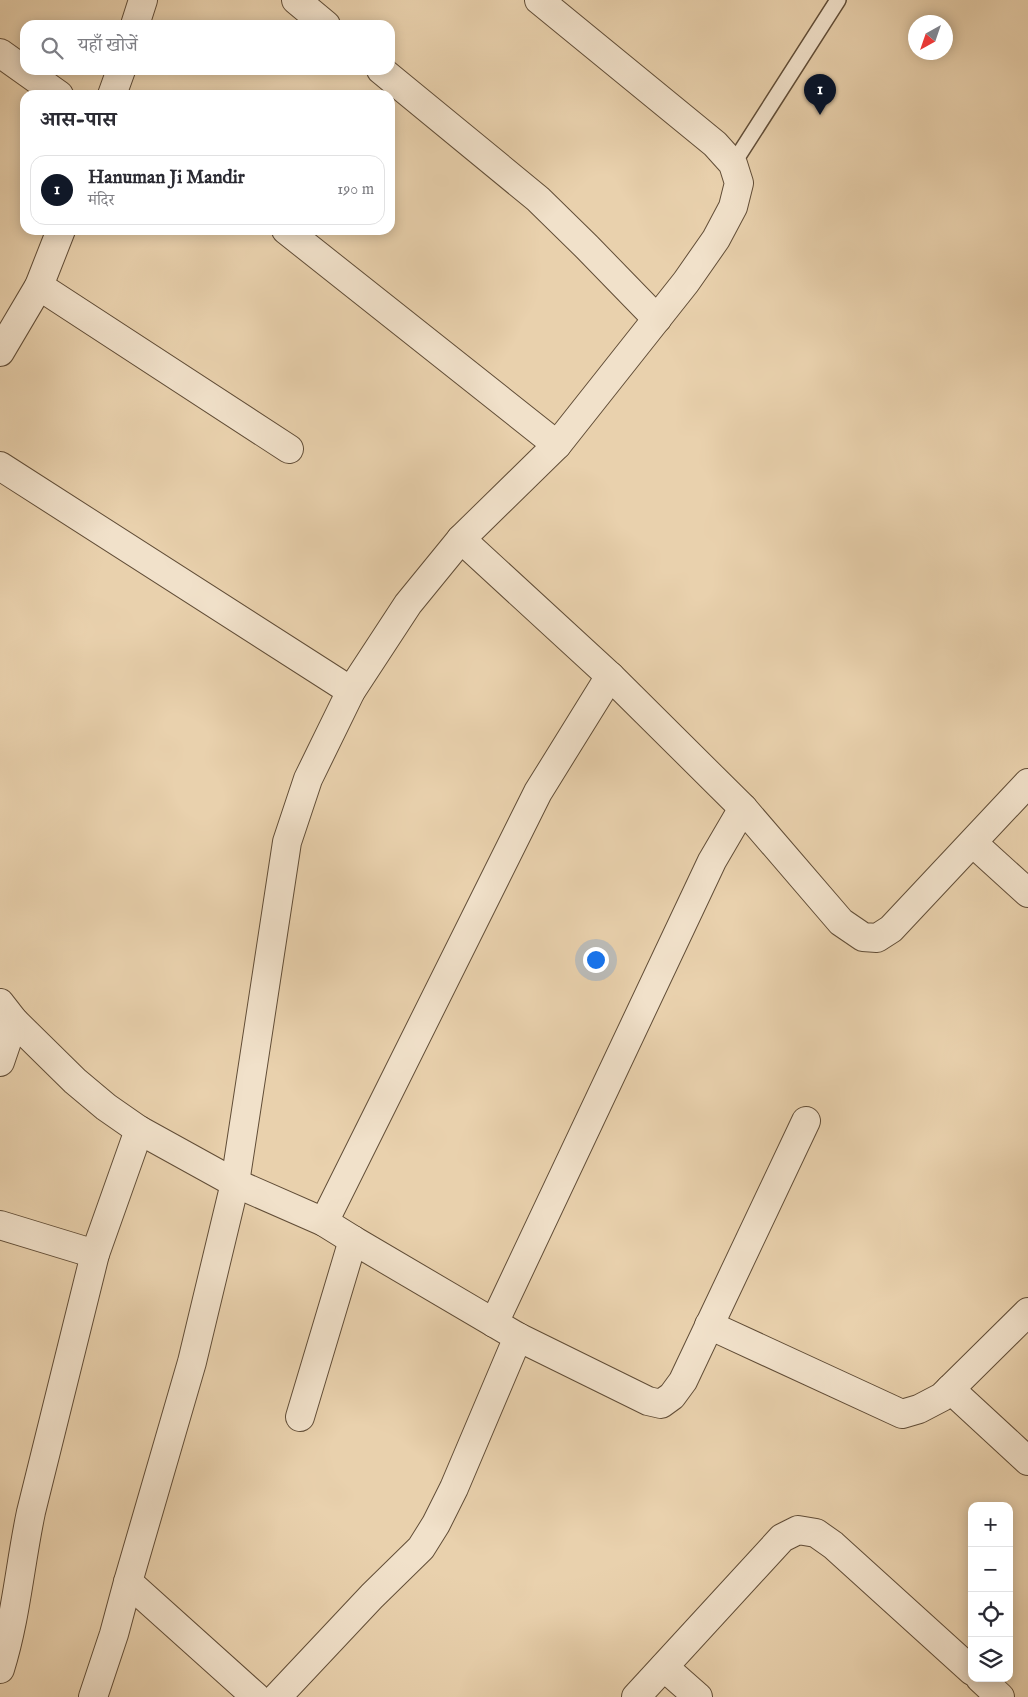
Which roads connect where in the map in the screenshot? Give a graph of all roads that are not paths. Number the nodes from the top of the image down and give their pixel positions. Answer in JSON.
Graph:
{"nodes":[{"id":1,"x":143,"y":0,"type":"edge"},
{"id":2,"x":296,"y":0,"type":"edge"},
{"id":3,"x":539,"y":0,"type":"edge"},
{"id":4,"x":838,"y":0,"type":"edge"},
{"id":5,"x":137,"y":20,"type":"edge"},
{"id":6,"x":320,"y":20,"type":"edge"},
{"id":7,"x":0,"y":53,"type":"edge"},
{"id":8,"x":20,"y":67,"type":"edge"},
{"id":9,"x":31,"y":75,"type":"edge"},
{"id":10,"x":387,"y":75,"type":"edge"},
{"id":11,"x":52,"y":90,"type":"edge"},
{"id":12,"x":734,"y":164,"type":"junction"},
{"id":13,"x":59,"y":235,"type":"edge"},
{"id":14,"x":292,"y":235,"type":"edge"},
{"id":15,"x":39,"y":286,"type":"junction"},
{"id":16,"x":657,"y":319,"type":"junction"},
{"id":17,"x":0,"y":352,"type":"edge"},
{"id":18,"x":556,"y":445,"type":"junction"},
{"id":19,"x":289,"y":449,"type":"dead end"},
{"id":20,"x":0,"y":466,"type":"edge"},
{"id":21,"x":461,"y":538,"type":"junction"},
{"id":22,"x":610,"y":676,"type":"junction"},
{"id":23,"x":351,"y":691,"type":"junction"},
{"id":24,"x":1028,"y":783,"type":"edge"},
{"id":25,"x":743,"y":808,"type":"junction"},
{"id":26,"x":972,"y":843,"type":"junction"},
{"id":27,"x":1028,"y":893,"type":"edge"},
{"id":28,"x":7,"y":1012,"type":"edge"},
{"id":29,"x":0,"y":1062,"type":"edge"},
{"id":30,"x":806,"y":1121,"type":"dead end"},
{"id":31,"x":139,"y":1130,"type":"junction"},
{"id":32,"x":235,"y":1183,"type":"junction"},
{"id":33,"x":324,"y":1222,"type":"junction"},
{"id":34,"x":0,"y":1225,"type":"edge"},
{"id":35,"x":353,"y":1240,"type":"junction"},
{"id":36,"x":95,"y":1254,"type":"junction"},
{"id":37,"x":1028,"y":1312,"type":"edge"},
{"id":38,"x":494,"y":1323,"type":"junction"},
{"id":39,"x":709,"y":1325,"type":"junction"},
{"id":40,"x":518,"y":1338,"type":"junction"},
{"id":41,"x":950,"y":1389,"type":"junction"},
{"id":42,"x":300,"y":1417,"type":"dead end"},
{"id":43,"x":1028,"y":1461,"type":"edge"},
{"id":44,"x":128,"y":1582,"type":"junction"},
{"id":45,"x":664,"y":1667,"type":"junction"},
{"id":46,"x":968,"y":1667,"type":"edge"},
{"id":47,"x":0,"y":1669,"type":"edge"},
{"id":48,"x":984,"y":1682,"type":"edge"},
{"id":49,"x":93,"y":1697,"type":"edge"},
{"id":50,"x":256,"y":1697,"type":"edge"},
{"id":51,"x":277,"y":1697,"type":"edge"},
{"id":52,"x":636,"y":1697,"type":"edge"},
{"id":53,"x":698,"y":1697,"type":"edge"},
{"id":54,"x":1000,"y":1697,"type":"edge"}],
"edges":[{"from":1,"to":5,"type":"street"},
{"from":2,"to":6,"type":"street"},
{"from":3,"to":12,"type":"street"},
{"from":4,"to":12,"type":"lane"},
{"from":7,"to":8,"type":"street"},
{"from":9,"to":11,"type":"street"},
{"from":10,"to":16,"type":"street"},
{"from":12,"to":16,"type":"street"},
{"from":13,"to":15,"type":"street"},
{"from":14,"to":18,"type":"street"},
{"from":15,"to":17,"type":"street"},
{"from":15,"to":19,"type":"street"},
{"from":16,"to":18,"type":"street"},
{"from":18,"to":21,"type":"street"},
{"from":20,"to":23,"type":"street"},
{"from":21,"to":22,"type":"street"},
{"from":21,"to":23,"type":"street"},
{"from":22,"to":25,"type":"street"},
{"from":22,"to":33,"type":"street"},
{"from":23,"to":32,"type":"street"},
{"from":24,"to":26,"type":"street"},
{"from":25,"to":26,"type":"street"},
{"from":25,"to":38,"type":"street"},
{"from":26,"to":27,"type":"street"},
{"from":28,"to":29,"type":"street"},
{"from":28,"to":31,"type":"street"},
{"from":30,"to":39,"type":"street"},
{"from":31,"to":32,"type":"street"},
{"from":31,"to":36,"type":"street"},
{"from":32,"to":33,"type":"street"},
{"from":32,"to":44,"type":"street"},
{"from":33,"to":35,"type":"street"},
{"from":34,"to":36,"type":"street"},
{"from":35,"to":38,"type":"street"},
{"from":35,"to":42,"type":"street"},
{"from":36,"to":47,"type":"street"},
{"from":37,"to":41,"type":"street"},
{"from":38,"to":40,"type":"street"},
{"from":39,"to":40,"type":"street"},
{"from":39,"to":41,"type":"street"},
{"from":40,"to":51,"type":"street"},
{"from":41,"to":43,"type":"street"},
{"from":44,"to":49,"type":"street"},
{"from":44,"to":50,"type":"street"},
{"from":45,"to":46,"type":"street"},
{"from":45,"to":52,"type":"street"},
{"from":45,"to":53,"type":"street"},
{"from":48,"to":54,"type":"street"}]}
